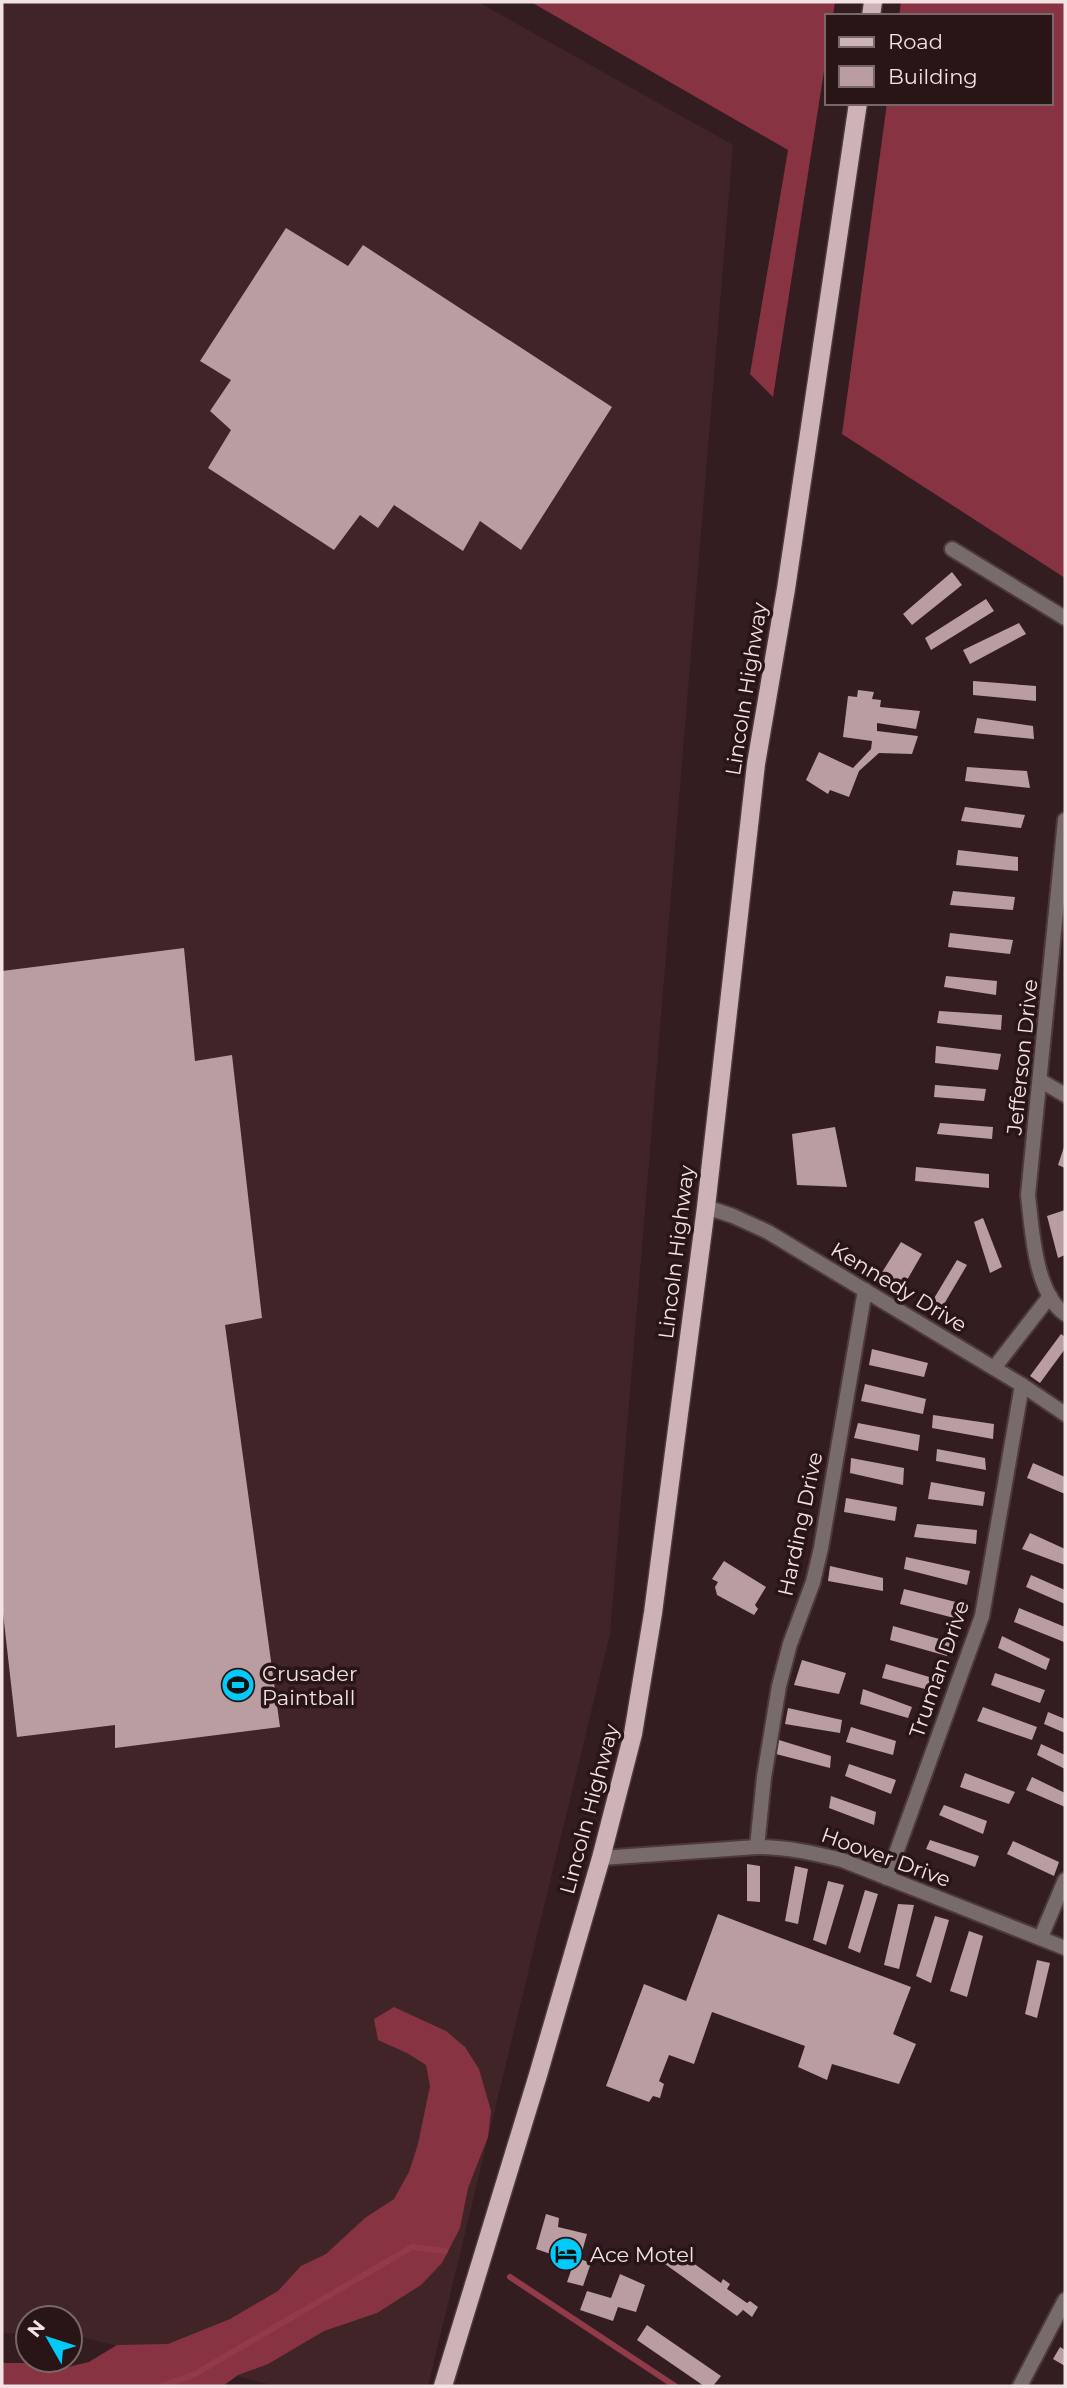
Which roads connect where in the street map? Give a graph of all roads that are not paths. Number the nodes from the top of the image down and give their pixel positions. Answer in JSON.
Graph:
{"nodes":[{"id":1,"x":858,"y":105,"type":"edge"},
{"id":2,"x":952,"y":549,"type":"dead end"},
{"id":3,"x":1065,"y":618,"type":"edge"},
{"id":4,"x":1065,"y":820,"type":"edge"},
{"id":5,"x":1064,"y":847,"type":"edge"},
{"id":6,"x":1041,"y":1081,"type":"junction"},
{"id":7,"x":1065,"y":1095,"type":"edge"},
{"id":8,"x":706,"y":1208,"type":"junction"},
{"id":9,"x":865,"y":1290,"type":"junction"},
{"id":10,"x":1050,"y":1296,"type":"junction"},
{"id":11,"x":1065,"y":1314,"type":"edge"},
{"id":12,"x":994,"y":1368,"type":"junction"},
{"id":13,"x":1022,"y":1385,"type":"junction"},
{"id":14,"x":1065,"y":1414,"type":"edge"},
{"id":15,"x":757,"y":1847,"type":"junction"},
{"id":16,"x":601,"y":1858,"type":"junction"},
{"id":17,"x":887,"y":1878,"type":"junction"},
{"id":18,"x":1065,"y":1880,"type":"edge"},
{"id":19,"x":1041,"y":1937,"type":"junction"},
{"id":20,"x":1065,"y":1948,"type":"edge"},
{"id":21,"x":1065,"y":2300,"type":"edge"},
{"id":22,"x":443,"y":2386,"type":"edge"},
{"id":23,"x":1020,"y":2386,"type":"edge"}],
"edges":[{"from":1,"to":8,"type":"main road","name":"Lincoln Highway"},
{"from":2,"to":3,"type":"street"},
{"from":4,"to":5,"type":"street","name":"Jefferson Drive"},
{"from":5,"to":6,"type":"street","name":"Jefferson Drive"},
{"from":6,"to":7,"type":"street"},
{"from":6,"to":10,"type":"street","name":"Jefferson Drive"},
{"from":8,"to":9,"type":"street","name":"Kennedy Drive"},
{"from":8,"to":16,"type":"main road","name":"Lincoln Highway"},
{"from":9,"to":12,"type":"street","name":"Kennedy Drive"},
{"from":9,"to":15,"type":"street","name":"Harding Drive"},
{"from":10,"to":11,"type":"street","name":"Jefferson Drive"},
{"from":10,"to":12,"type":"street"},
{"from":12,"to":13,"type":"street","name":"Kennedy Drive"},
{"from":13,"to":14,"type":"street","name":"Kennedy Drive"},
{"from":13,"to":17,"type":"street","name":"Truman Drive"},
{"from":15,"to":16,"type":"street","name":"Hoover Drive"},
{"from":15,"to":17,"type":"street","name":"Hoover Drive"},
{"from":16,"to":22,"type":"main road","name":"Lincoln Highway"},
{"from":17,"to":19,"type":"street","name":"Hoover Drive"},
{"from":18,"to":19,"type":"street"},
{"from":19,"to":20,"type":"street","name":"Hoover Drive"},
{"from":21,"to":23,"type":"street"}]}
